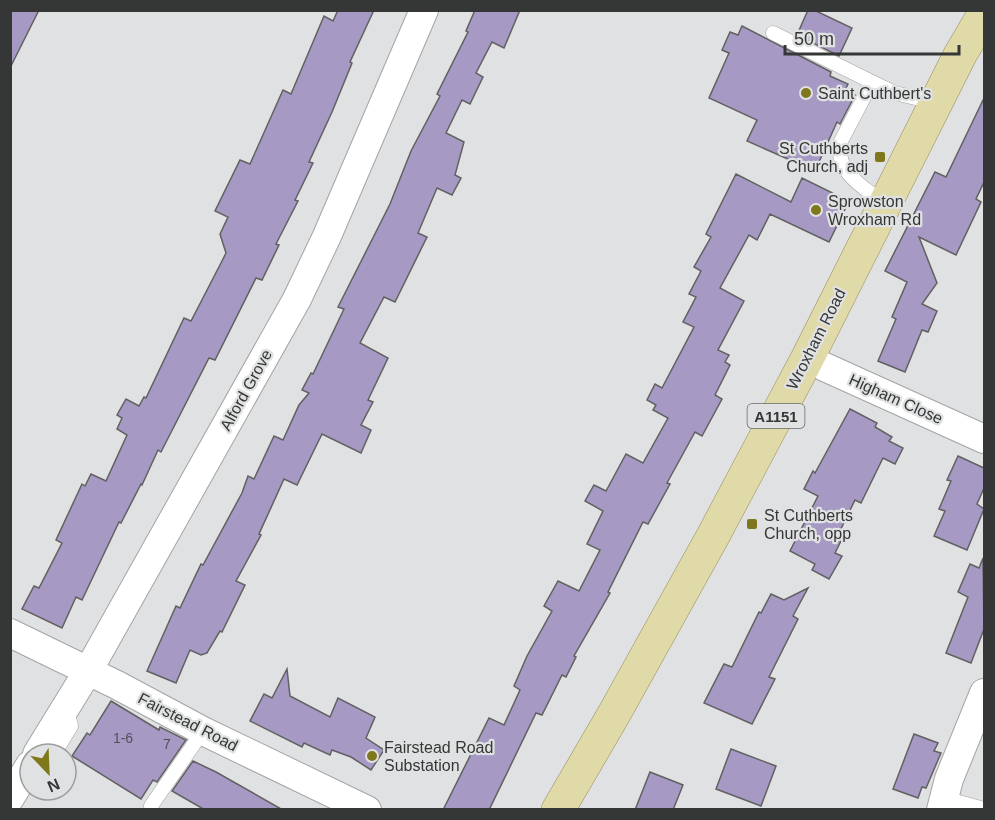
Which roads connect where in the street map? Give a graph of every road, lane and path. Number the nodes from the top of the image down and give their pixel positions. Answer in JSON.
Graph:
{"nodes":[{"id":1,"x":424,"y":10,"type":"edge"},
{"id":2,"x":983,"y":18,"type":"edge"},
{"id":3,"x":773,"y":33,"type":"dead end"},
{"id":4,"x":872,"y":82,"type":"junction"},
{"id":5,"x":936,"y":103,"type":"junction"},
{"id":6,"x":884,"y":203,"type":"junction"},
{"id":7,"x":807,"y":359,"type":"junction"},
{"id":8,"x":984,"y":439,"type":"edge"},
{"id":9,"x":10,"y":633,"type":"edge"},
{"id":10,"x":88,"y":671,"type":"junction"},
{"id":11,"x":984,"y":693,"type":"edge"},
{"id":12,"x":66,"y":705,"type":"junction"},
{"id":13,"x":203,"y":732,"type":"junction"},
{"id":14,"x":44,"y":742,"type":"edge"},
{"id":15,"x":61,"y":742,"type":"edge"},
{"id":16,"x":943,"y":804,"type":"edge"},
{"id":17,"x":151,"y":806,"type":"dead end"},
{"id":18,"x":984,"y":809,"type":"edge"},
{"id":19,"x":367,"y":810,"type":"edge"},
{"id":20,"x":558,"y":810,"type":"edge"}],
"edges":[{"from":1,"to":10,"type":"street","name":"Alford Grove"},
{"from":2,"to":5,"type":"main road","name":"Wroxham Road","number":"A1151"},
{"from":3,"to":4,"type":"lane"},
{"from":4,"to":5,"type":"lane"},
{"from":4,"to":6,"type":"lane"},
{"from":5,"to":6,"type":"main road","name":"Wroxham Road","number":"A1151"},
{"from":6,"to":7,"type":"main road","name":"Wroxham Road","number":"A1151"},
{"from":7,"to":8,"type":"street","name":"Higham Close"},
{"from":7,"to":20,"type":"main road","name":"Wroxham Road","number":"A1151"},
{"from":9,"to":10,"type":"street","name":"Fairstead Road"},
{"from":10,"to":12,"type":"street","name":"Alford Grove"},
{"from":10,"to":13,"type":"street","name":"Fairstead Road"},
{"from":11,"to":16,"type":"street"},
{"from":12,"to":14,"type":"street","name":"Alford Grove"},
{"from":12,"to":15,"type":"lane"},
{"from":13,"to":17,"type":"lane"},
{"from":13,"to":19,"type":"street","name":"Fairstead Road"},
{"from":16,"to":18,"type":"lane"}]}
